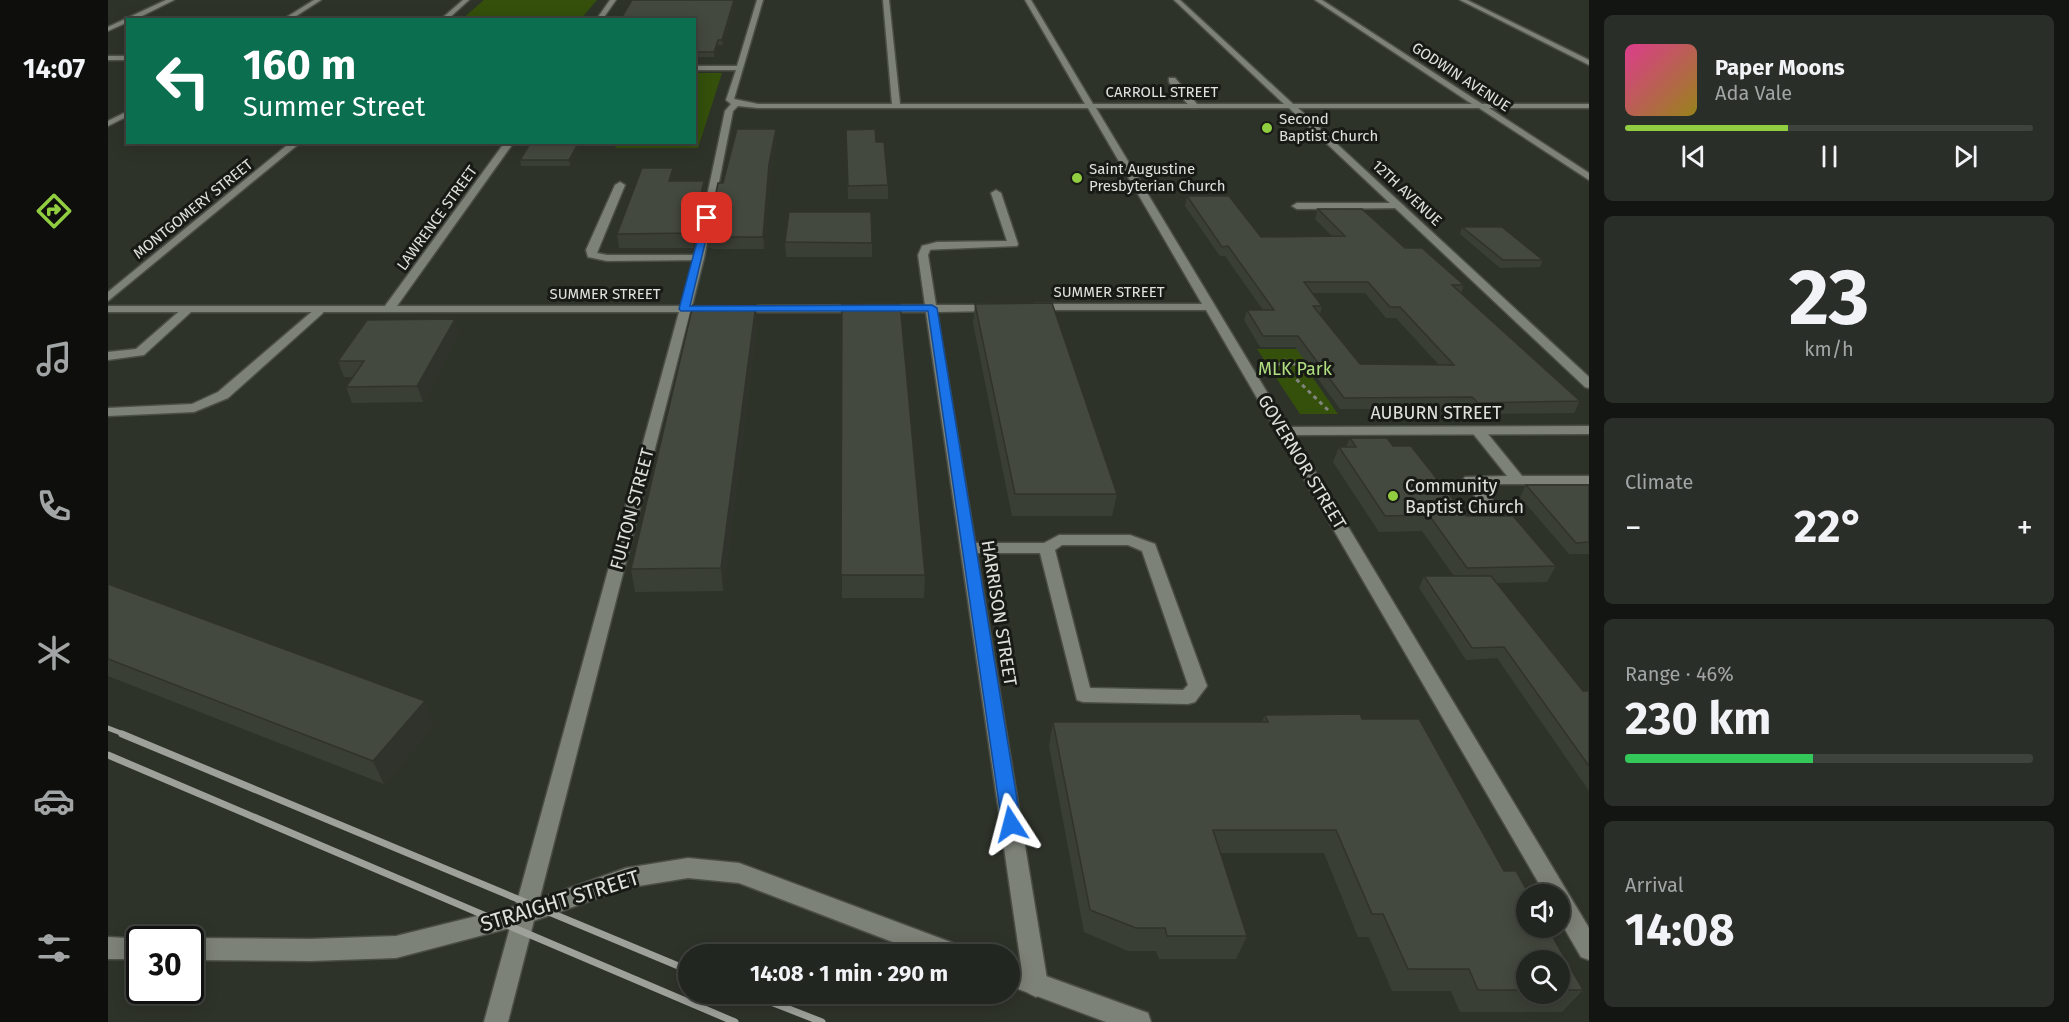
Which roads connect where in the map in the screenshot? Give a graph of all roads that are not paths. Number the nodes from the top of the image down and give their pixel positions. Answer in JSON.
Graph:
{"nodes":[{"id":1,"x":171,"y":0,"type":"edge"},
{"id":2,"x":318,"y":0,"type":"edge"},
{"id":3,"x":466,"y":0,"type":"edge"},
{"id":4,"x":613,"y":0,"type":"edge"},
{"id":5,"x":760,"y":0,"type":"edge"},
{"id":6,"x":886,"y":0,"type":"edge"},
{"id":7,"x":1028,"y":0,"type":"edge"},
{"id":8,"x":1177,"y":0,"type":"edge"},
{"id":9,"x":1318,"y":0,"type":"edge"},
{"id":10,"x":1463,"y":0,"type":"edge"},
{"id":11,"x":132,"y":18,"type":"edge"},
{"id":12,"x":288,"y":18,"type":"edge"},
{"id":13,"x":445,"y":18,"type":"edge"},
{"id":14,"x":600,"y":18,"type":"edge"},
{"id":15,"x":126,"y":21,"type":"edge"},
{"id":16,"x":108,"y":29,"type":"edge"},
{"id":17,"x":108,"y":58,"type":"edge"},
{"id":18,"x":126,"y":58,"type":"edge"},
{"id":19,"x":1589,"y":63,"type":"edge"},
{"id":20,"x":696,"y":68,"type":"edge"},
{"id":21,"x":739,"y":68,"type":"junction"},
{"id":22,"x":1172,"y":80,"type":"dead end"},
{"id":23,"x":736,"y":103,"type":"junction"},
{"id":24,"x":896,"y":106,"type":"junction"},
{"id":25,"x":1090,"y":106,"type":"junction"},
{"id":26,"x":1194,"y":106,"type":"junction"},
{"id":27,"x":1292,"y":106,"type":"junction"},
{"id":28,"x":1479,"y":106,"type":"junction"},
{"id":29,"x":1589,"y":106,"type":"edge"},
{"id":30,"x":126,"y":114,"type":"edge"},
{"id":31,"x":108,"y":124,"type":"edge"},
{"id":32,"x":295,"y":144,"type":"edge"},
{"id":33,"x":509,"y":144,"type":"edge"},
{"id":34,"x":1589,"y":177,"type":"edge"},
{"id":35,"x":620,"y":185,"type":"dead end"},
{"id":36,"x":996,"y":193,"type":"dead end"},
{"id":37,"x":1297,"y":206,"type":"dead end"},
{"id":38,"x":1399,"y":206,"type":"junction"},
{"id":39,"x":699,"y":258,"type":"junction"},
{"id":40,"x":108,"y":298,"type":"edge"},
{"id":41,"x":1210,"y":307,"type":"junction"},
{"id":42,"x":932,"y":308,"type":"junction"},
{"id":43,"x":1002,"y":308,"type":"edge"},
{"id":44,"x":1025,"y":308,"type":"edge"},
{"id":45,"x":108,"y":309,"type":"edge"},
{"id":46,"x":684,"y":309,"type":"junction"},
{"id":47,"x":187,"y":310,"type":"junction"},
{"id":48,"x":319,"y":310,"type":"junction"},
{"id":49,"x":388,"y":310,"type":"junction"},
{"id":50,"x":108,"y":356,"type":"edge"},
{"id":51,"x":1589,"y":384,"type":"edge"},
{"id":52,"x":108,"y":412,"type":"edge"},
{"id":53,"x":1589,"y":430,"type":"edge"},
{"id":54,"x":1284,"y":431,"type":"junction"},
{"id":55,"x":1478,"y":431,"type":"junction"},
{"id":56,"x":1518,"y":480,"type":"junction"},
{"id":57,"x":1589,"y":480,"type":"edge"},
{"id":58,"x":1490,"y":505,"type":"dead end"},
{"id":59,"x":969,"y":548,"type":"junction"},
{"id":60,"x":1047,"y":548,"type":"junction"},
{"id":61,"x":1551,"y":884,"type":"edge"},
{"id":62,"x":525,"y":914,"type":"junction"},
{"id":63,"x":1570,"y":917,"type":"edge"},
{"id":64,"x":927,"y":944,"type":"edge"},
{"id":65,"x":108,"y":948,"type":"edge"},
{"id":66,"x":126,"y":948,"type":"edge"},
{"id":67,"x":204,"y":949,"type":"edge"},
{"id":68,"x":1589,"y":949,"type":"edge"},
{"id":69,"x":1020,"y":979,"type":"edge"},
{"id":70,"x":1036,"y":985,"type":"junction"},
{"id":71,"x":496,"y":1022,"type":"edge"},
{"id":72,"x":1139,"y":1022,"type":"edge"}],
"edges":[{"from":1,"to":11,"type":"street"},
{"from":2,"to":12,"type":"street"},
{"from":3,"to":13,"type":"street"},
{"from":4,"to":14,"type":"street"},
{"from":5,"to":21,"type":"street","name":"FULTON STREET"},
{"from":6,"to":24,"type":"street"},
{"from":7,"to":25,"type":"street","name":"GOVERNOR STREET"},
{"from":8,"to":27,"type":"street","name":"12TH AVENUE"},
{"from":9,"to":28,"type":"street","name":"GODWIN AVENUE"},
{"from":10,"to":19,"type":"street"},
{"from":15,"to":16,"type":"street"},
{"from":17,"to":18,"type":"street"},
{"from":20,"to":21,"type":"street"},
{"from":21,"to":23,"type":"street","name":"FULTON STREET"},
{"from":22,"to":26,"type":"street"},
{"from":23,"to":24,"type":"street","name":"CARROLL STREET"},
{"from":23,"to":39,"type":"street","name":"FULTON STREET"},
{"from":24,"to":25,"type":"street","name":"CARROLL STREET"},
{"from":25,"to":26,"type":"street","name":"CARROLL STREET"},
{"from":25,"to":41,"type":"street","name":"GOVERNOR STREET"},
{"from":26,"to":27,"type":"street","name":"CARROLL STREET"},
{"from":27,"to":28,"type":"street","name":"CARROLL STREET"},
{"from":27,"to":38,"type":"street","name":"12TH AVENUE"},
{"from":28,"to":29,"type":"street","name":"CARROLL STREET"},
{"from":28,"to":34,"type":"street","name":"GODWIN AVENUE"},
{"from":30,"to":31,"type":"street"},
{"from":32,"to":40,"type":"street","name":"MONTGOMERY STREET"},
{"from":33,"to":49,"type":"street","name":"LAWRENCE STREET"},
{"from":35,"to":39,"type":"street"},
{"from":36,"to":42,"type":"street","name":"HARRISON STREET"},
{"from":37,"to":38,"type":"street"},
{"from":38,"to":51,"type":"street","name":"12TH AVENUE"},
{"from":39,"to":46,"type":"street","name":"FULTON STREET"},
{"from":41,"to":44,"type":"street","name":"SUMMER STREET"},
{"from":41,"to":54,"type":"street","name":"GOVERNOR STREET"},
{"from":42,"to":43,"type":"street","name":"SUMMER STREET"},
{"from":42,"to":46,"type":"street","name":"SUMMER STREET"},
{"from":42,"to":59,"type":"street","name":"HARRISON STREET"},
{"from":45,"to":47,"type":"street","name":"SUMMER STREET"},
{"from":46,"to":49,"type":"street","name":"SUMMER STREET"},
{"from":46,"to":62,"type":"street","name":"FULTON STREET"},
{"from":47,"to":48,"type":"street","name":"SUMMER STREET"},
{"from":47,"to":50,"type":"street"},
{"from":48,"to":49,"type":"street","name":"SUMMER STREET"},
{"from":48,"to":52,"type":"street"},
{"from":53,"to":55,"type":"street","name":"AUBURN STREET"},
{"from":54,"to":55,"type":"street","name":"AUBURN STREET"},
{"from":54,"to":61,"type":"street","name":"GOVERNOR STREET"},
{"from":55,"to":56,"type":"street"},
{"from":56,"to":57,"type":"street"},
{"from":56,"to":58,"type":"street"},
{"from":59,"to":60,"type":"street"},
{"from":59,"to":70,"type":"street","name":"HARRISON STREET"},
{"from":60,"to":60,"type":"street"},
{"from":62,"to":64,"type":"street","name":"STRAIGHT STREET"},
{"from":62,"to":67,"type":"street","name":"STRAIGHT STREET"},
{"from":62,"to":71,"type":"street","name":"FULTON STREET"},
{"from":63,"to":68,"type":"street"},
{"from":65,"to":66,"type":"street"},
{"from":69,"to":70,"type":"street"},
{"from":70,"to":72,"type":"street"}]}
